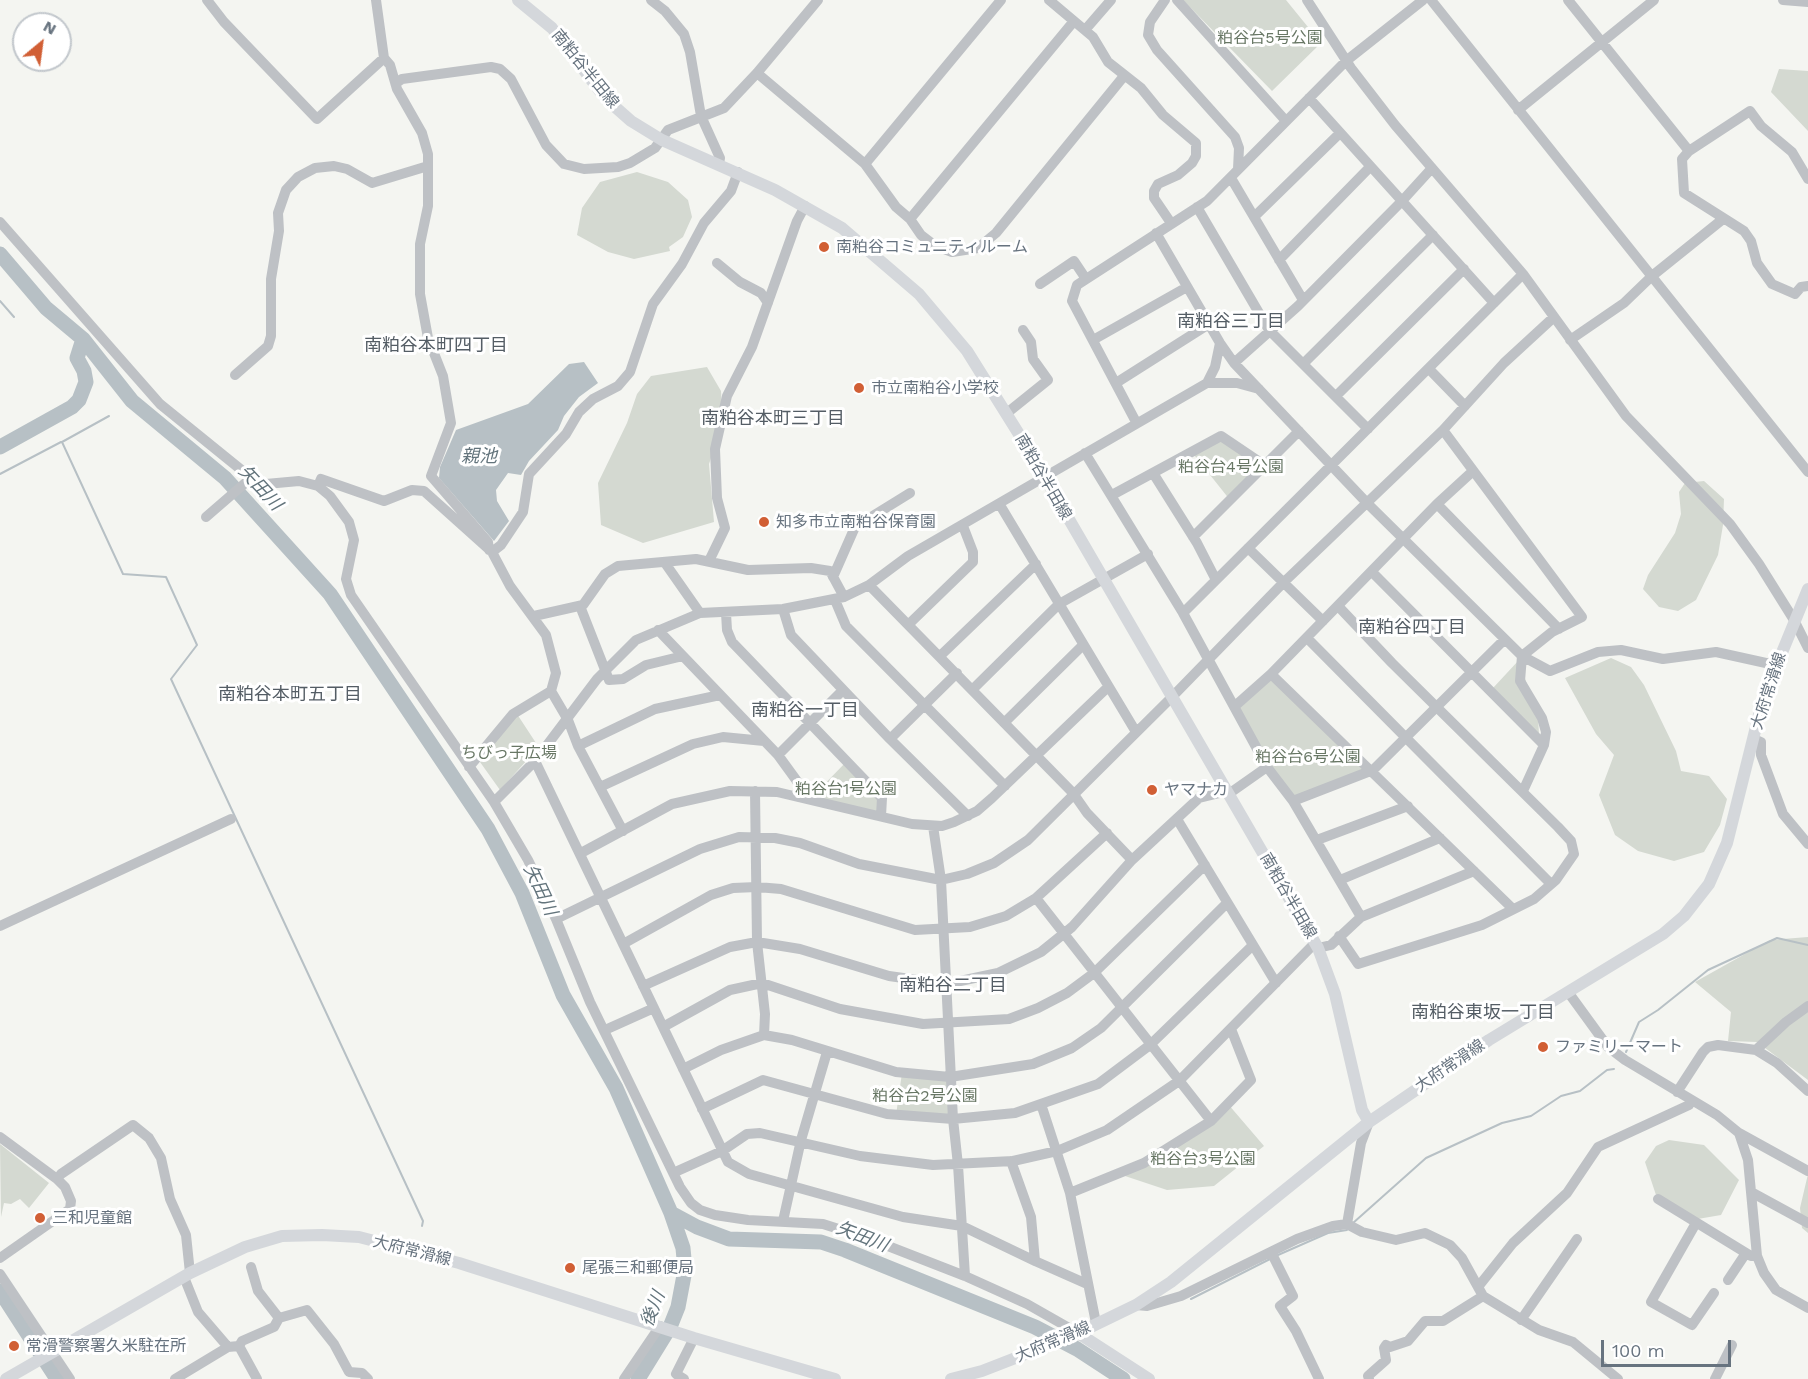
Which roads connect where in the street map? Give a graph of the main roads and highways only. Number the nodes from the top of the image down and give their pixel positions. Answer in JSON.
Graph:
{"nodes":[{"id":1,"x":518,"y":0,"type":"edge"},
{"id":2,"x":1808,"y":590,"type":"edge"},
{"id":3,"x":1369,"y":1122,"type":"junction"},
{"id":4,"x":1075,"y":1334,"type":"junction"},
{"id":5,"x":984,"y":1375,"type":"edge"},
{"id":6,"x":6,"y":1379,"type":"edge"},
{"id":7,"x":835,"y":1379,"type":"edge"},
{"id":8,"x":951,"y":1379,"type":"edge"},
{"id":9,"x":1149,"y":1379,"type":"edge"}],
"edges":[{"from":1,"to":3,"type":"main road","name":"南粕谷半田線"},
{"from":2,"to":3,"type":"main road","name":"大府常滑線"},
{"from":3,"to":4,"type":"main road","name":"大府常滑線"},
{"from":4,"to":5,"type":"main road","name":"大府常滑線"},
{"from":4,"to":9,"type":"main road"},
{"from":5,"to":8,"type":"main road","name":"大府常滑線"},
{"from":6,"to":7,"type":"main road","name":"大府常滑線"}]}
